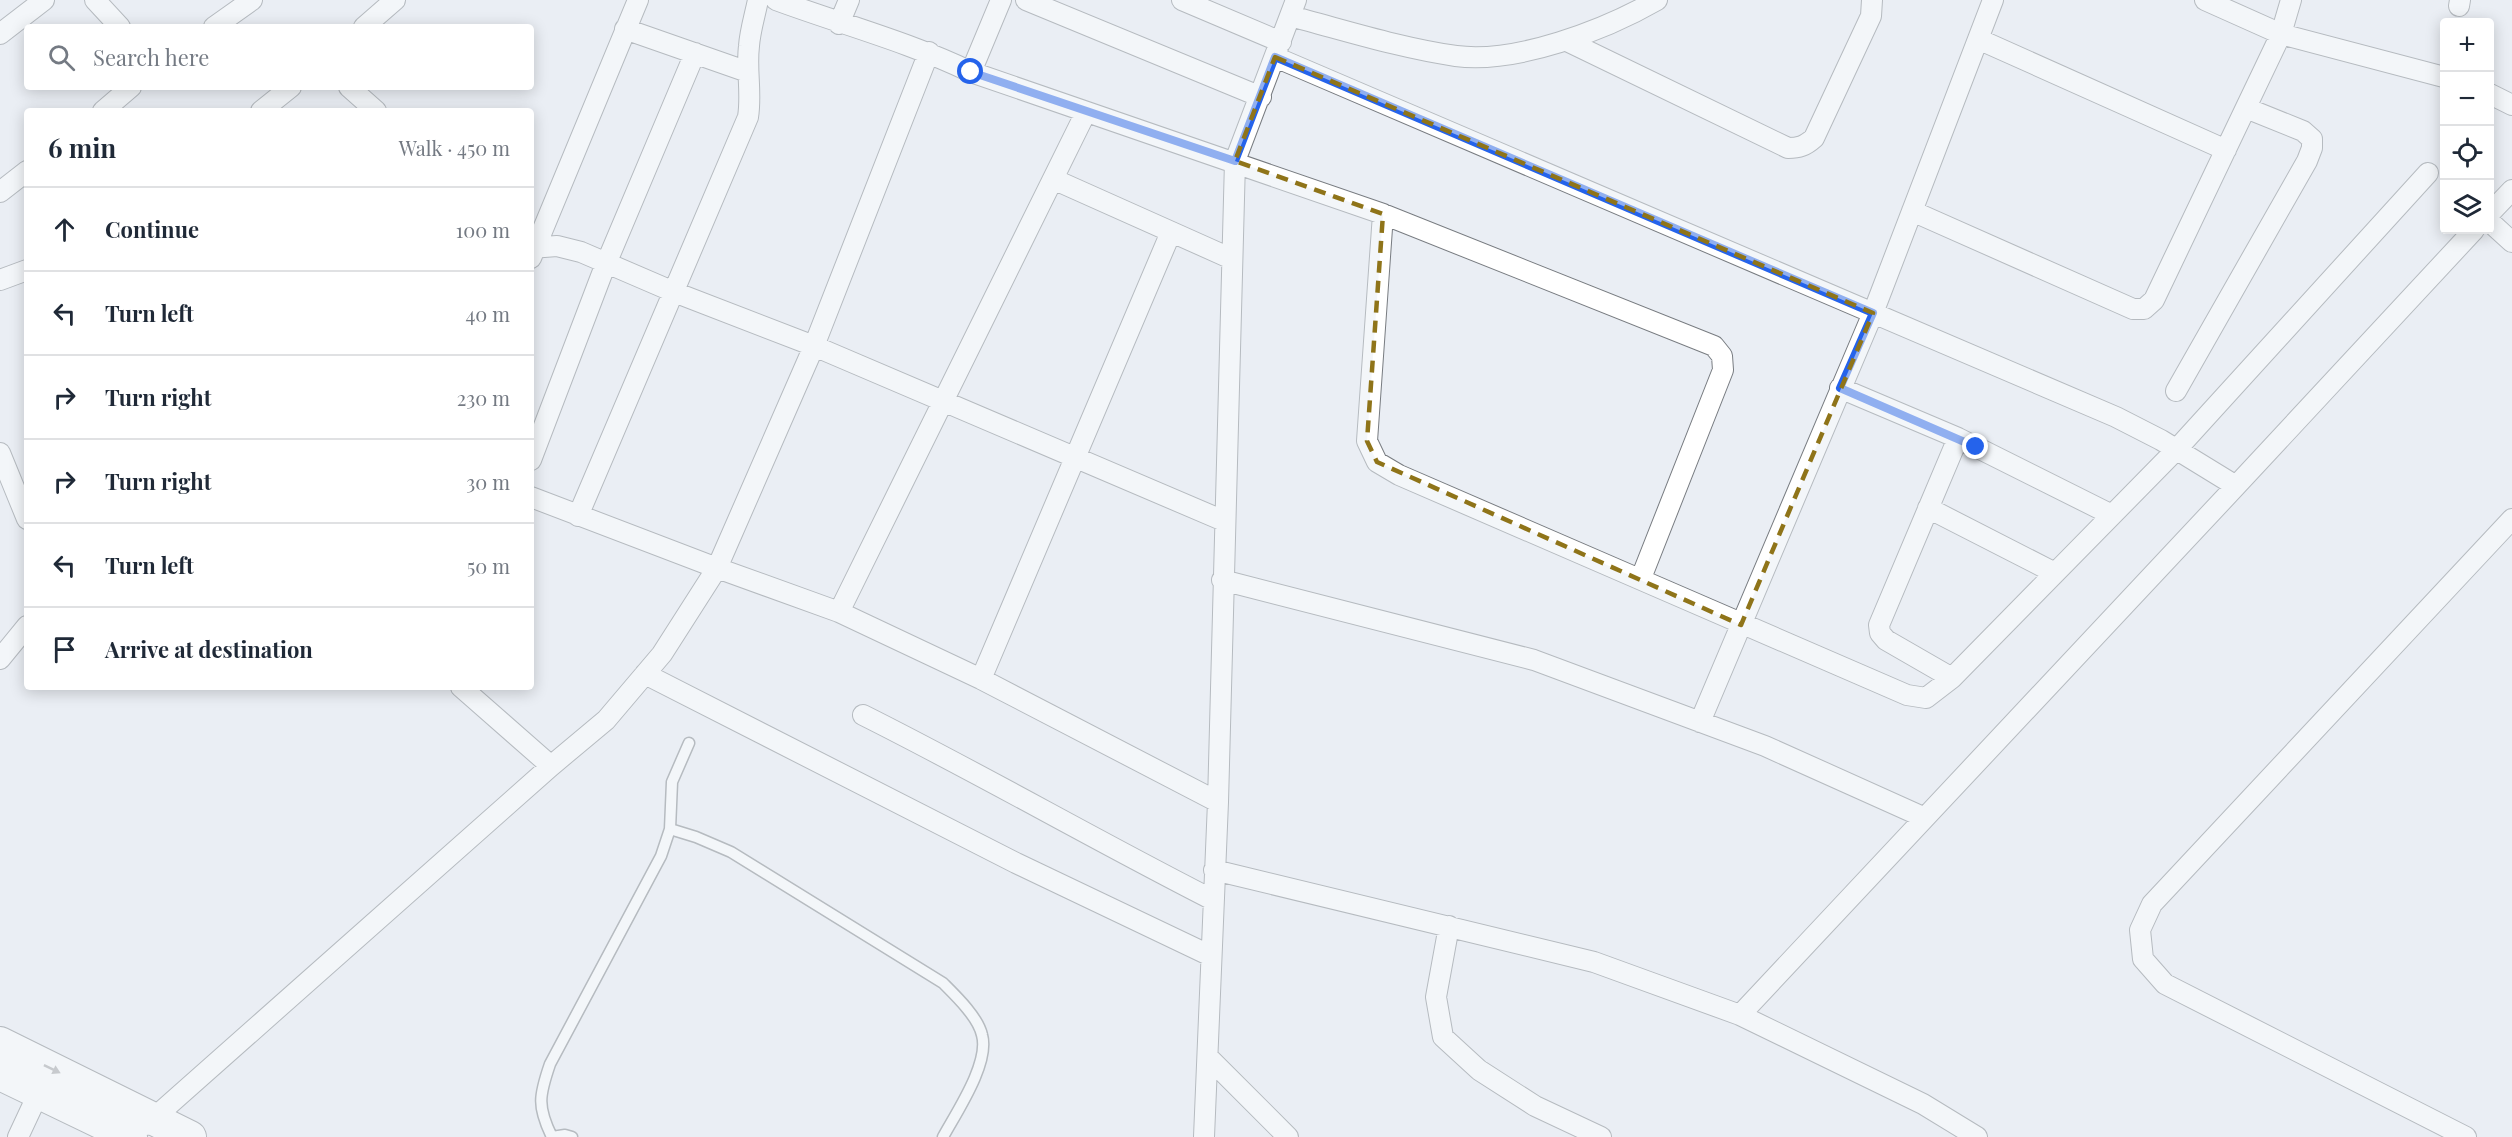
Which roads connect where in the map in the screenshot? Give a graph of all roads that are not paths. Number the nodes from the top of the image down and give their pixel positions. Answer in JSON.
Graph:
{"nodes":[{"id":1,"x":44,"y":0,"type":"edge"},
{"id":2,"x":95,"y":0,"type":"edge"},
{"id":3,"x":252,"y":0,"type":"edge"},
{"id":4,"x":395,"y":0,"type":"edge"},
{"id":5,"x":638,"y":0,"type":"edge"},
{"id":6,"x":758,"y":0,"type":"edge"},
{"id":7,"x":776,"y":0,"type":"edge"},
{"id":8,"x":849,"y":0,"type":"edge"},
{"id":9,"x":1001,"y":0,"type":"edge"},
{"id":10,"x":1026,"y":0,"type":"edge"},
{"id":11,"x":1182,"y":0,"type":"edge"},
{"id":12,"x":1657,"y":0,"type":"edge"},
{"id":13,"x":1872,"y":0,"type":"edge"},
{"id":14,"x":1993,"y":0,"type":"edge"},
{"id":15,"x":2205,"y":0,"type":"edge"},
{"id":16,"x":2291,"y":0,"type":"edge"},
{"id":17,"x":1293,"y":8,"type":"edge"},
{"id":18,"x":117,"y":24,"type":"edge"},
{"id":19,"x":218,"y":24,"type":"edge"},
{"id":20,"x":367,"y":24,"type":"edge"},
{"id":21,"x":839,"y":24,"type":"junction"},
{"id":22,"x":625,"y":29,"type":"junction"},
{"id":23,"x":0,"y":34,"type":"edge"},
{"id":24,"x":2282,"y":34,"type":"junction"},
{"id":25,"x":1978,"y":39,"type":"junction"},
{"id":26,"x":1567,"y":41,"type":"junction"},
{"id":27,"x":1278,"y":50,"type":"junction"},
{"id":28,"x":929,"y":52,"type":"junction"},
{"id":29,"x":694,"y":53,"type":"junction"},
{"id":30,"x":748,"y":72,"type":"junction"},
{"id":31,"x":971,"y":72,"type":"junction"},
{"id":32,"x":2440,"y":76,"type":"edge"},
{"id":33,"x":127,"y":90,"type":"edge"},
{"id":34,"x":287,"y":90,"type":"edge"},
{"id":35,"x":352,"y":90,"type":"edge"},
{"id":36,"x":2494,"y":96,"type":"edge"},
{"id":37,"x":1261,"y":97,"type":"junction"},
{"id":38,"x":2512,"y":105,"type":"edge"},
{"id":39,"x":106,"y":108,"type":"edge"},
{"id":40,"x":265,"y":108,"type":"edge"},
{"id":41,"x":373,"y":108,"type":"edge"},
{"id":42,"x":2246,"y":108,"type":"junction"},
{"id":43,"x":1086,"y":112,"type":"junction"},
{"id":44,"x":2226,"y":150,"type":"junction"},
{"id":45,"x":1235,"y":161,"type":"junction"},
{"id":46,"x":24,"y":173,"type":"edge"},
{"id":47,"x":2428,"y":173,"type":"dead end"},
{"id":48,"x":1053,"y":179,"type":"junction"},
{"id":49,"x":2512,"y":190,"type":"edge"},
{"id":50,"x":0,"y":192,"type":"edge"},
{"id":51,"x":2494,"y":209,"type":"edge"},
{"id":52,"x":1912,"y":211,"type":"junction"},
{"id":53,"x":1383,"y":214,"type":"junction"},
{"id":54,"x":2494,"y":226,"type":"edge"},
{"id":55,"x":1171,"y":232,"type":"junction"},
{"id":56,"x":2470,"y":234,"type":"edge"},
{"id":57,"x":2512,"y":242,"type":"edge"},
{"id":58,"x":534,"y":246,"type":"edge"},
{"id":59,"x":534,"y":251,"type":"edge"},
{"id":60,"x":1232,"y":259,"type":"junction"},
{"id":61,"x":607,"y":263,"type":"junction"},
{"id":62,"x":24,"y":271,"type":"edge"},
{"id":63,"x":0,"y":280,"type":"edge"},
{"id":64,"x":674,"y":292,"type":"junction"},
{"id":65,"x":1873,"y":313,"type":"junction"},
{"id":66,"x":814,"y":346,"type":"junction"},
{"id":67,"x":1840,"y":388,"type":"junction"},
{"id":68,"x":2176,"y":391,"type":"dead end"},
{"id":69,"x":943,"y":400,"type":"junction"},
{"id":70,"x":1958,"y":438,"type":"junction"},
{"id":71,"x":2176,"y":450,"type":"junction"},
{"id":72,"x":534,"y":452,"type":"edge"},
{"id":73,"x":0,"y":453,"type":"edge"},
{"id":74,"x":1076,"y":457,"type":"junction"},
{"id":75,"x":2236,"y":486,"type":"junction"},
{"id":76,"x":534,"y":498,"type":"edge"},
{"id":77,"x":1928,"y":508,"type":"junction"},
{"id":78,"x":24,"y":512,"type":"edge"},
{"id":79,"x":2112,"y":515,"type":"junction"},
{"id":80,"x":578,"y":516,"type":"junction"},
{"id":81,"x":2512,"y":519,"type":"edge"},
{"id":82,"x":1224,"y":520,"type":"junction"},
{"id":83,"x":717,"y":568,"type":"junction"},
{"id":84,"x":2055,"y":573,"type":"junction"},
{"id":85,"x":1641,"y":578,"type":"junction"},
{"id":86,"x":1222,"y":580,"type":"junction"},
{"id":87,"x":839,"y":612,"type":"junction"},
{"id":88,"x":1741,"y":624,"type":"junction"},
{"id":89,"x":24,"y":630,"type":"edge"},
{"id":90,"x":0,"y":659,"type":"edge"},
{"id":91,"x":645,"y":674,"type":"junction"},
{"id":92,"x":1952,"y":678,"type":"junction"},
{"id":93,"x":981,"y":679,"type":"junction"},
{"id":94,"x":464,"y":690,"type":"edge"},
{"id":95,"x":863,"y":715,"type":"dead end"},
{"id":96,"x":1700,"y":722,"type":"junction"},
{"id":97,"x":689,"y":743,"type":"dead end"},
{"id":98,"x":551,"y":766,"type":"junction"},
{"id":99,"x":1218,"y":802,"type":"junction"},
{"id":100,"x":1923,"y":817,"type":"junction"},
{"id":101,"x":670,"y":829,"type":"junction"},
{"id":102,"x":1214,"y":870,"type":"junction"},
{"id":103,"x":1213,"y":900,"type":"junction"},
{"id":104,"x":1449,"y":926,"type":"junction"},
{"id":105,"x":1211,"y":956,"type":"junction"},
{"id":106,"x":1740,"y":1015,"type":"junction"},
{"id":107,"x":0,"y":1043,"type":"edge"},
{"id":108,"x":1208,"y":1057,"type":"junction"},
{"id":109,"x":0,"y":1074,"type":"edge"},
{"id":110,"x":39,"y":1092,"type":"junction"},
{"id":111,"x":139,"y":1131,"type":"edge"},
{"id":112,"x":18,"y":1137,"type":"edge"},
{"id":113,"x":190,"y":1137,"type":"edge"},
{"id":114,"x":552,"y":1137,"type":"edge"},
{"id":115,"x":572,"y":1137,"type":"edge"},
{"id":116,"x":943,"y":1137,"type":"edge"},
{"id":117,"x":1204,"y":1137,"type":"edge"},
{"id":118,"x":1288,"y":1137,"type":"edge"},
{"id":119,"x":1601,"y":1137,"type":"edge"},
{"id":120,"x":1977,"y":1137,"type":"edge"},
{"id":121,"x":2466,"y":1137,"type":"edge"}],
"edges":[{"from":1,"to":23,"type":"street"},
{"from":2,"to":18,"type":"street"},
{"from":3,"to":19,"type":"street"},
{"from":4,"to":20,"type":"street"},
{"from":5,"to":22,"type":"street"},
{"from":6,"to":30,"type":"street"},
{"from":7,"to":21,"type":"street"},
{"from":8,"to":21,"type":"street"},
{"from":9,"to":31,"type":"street"},
{"from":10,"to":37,"type":"street"},
{"from":11,"to":27,"type":"street"},
{"from":12,"to":26,"type":"street"},
{"from":13,"to":26,"type":"street"},
{"from":14,"to":25,"type":"street"},
{"from":15,"to":24,"type":"street"},
{"from":16,"to":24,"type":"street"},
{"from":17,"to":26,"type":"street"},
{"from":17,"to":27,"type":"street"},
{"from":21,"to":28,"type":"street"},
{"from":22,"to":29,"type":"street"},
{"from":22,"to":58,"type":"street"},
{"from":24,"to":32,"type":"street"},
{"from":24,"to":42,"type":"street"},
{"from":25,"to":44,"type":"street"},
{"from":25,"to":52,"type":"street"},
{"from":27,"to":37,"type":"street"},
{"from":27,"to":65,"type":"street"},
{"from":28,"to":31,"type":"street"},
{"from":28,"to":66,"type":"street"},
{"from":29,"to":30,"type":"street"},
{"from":29,"to":61,"type":"street"},
{"from":30,"to":64,"type":"street"},
{"from":31,"to":43,"type":"street"},
{"from":33,"to":39,"type":"street"},
{"from":34,"to":40,"type":"street"},
{"from":35,"to":41,"type":"street"},
{"from":36,"to":38,"type":"street"},
{"from":37,"to":45,"type":"street"},
{"from":42,"to":44,"type":"street"},
{"from":42,"to":68,"type":"street"},
{"from":43,"to":45,"type":"street"},
{"from":43,"to":48,"type":"street"},
{"from":44,"to":52,"type":"street"},
{"from":45,"to":53,"type":"street"},
{"from":45,"to":60,"type":"street"},
{"from":46,"to":50,"type":"street"},
{"from":47,"to":71,"type":"street"},
{"from":48,"to":55,"type":"street"},
{"from":48,"to":69,"type":"street"},
{"from":49,"to":51,"type":"street"},
{"from":52,"to":65,"type":"street"},
{"from":53,"to":85,"type":"street"},
{"from":53,"to":85,"type":"street"},
{"from":54,"to":57,"type":"street"},
{"from":55,"to":60,"type":"street"},
{"from":55,"to":74,"type":"street"},
{"from":56,"to":75,"type":"street"},
{"from":59,"to":61,"type":"street"},
{"from":60,"to":82,"type":"street"},
{"from":61,"to":64,"type":"street"},
{"from":61,"to":72,"type":"street"},
{"from":62,"to":63,"type":"street"},
{"from":64,"to":66,"type":"street"},
{"from":64,"to":80,"type":"street"},
{"from":65,"to":67,"type":"street"},
{"from":65,"to":71,"type":"street"},
{"from":66,"to":69,"type":"street"},
{"from":66,"to":83,"type":"street"},
{"from":67,"to":70,"type":"street"},
{"from":67,"to":88,"type":"street"},
{"from":69,"to":74,"type":"street"},
{"from":69,"to":87,"type":"street"},
{"from":70,"to":77,"type":"street"},
{"from":70,"to":79,"type":"street"},
{"from":71,"to":75,"type":"street"},
{"from":71,"to":79,"type":"street"},
{"from":73,"to":78,"type":"street"},
{"from":74,"to":82,"type":"street"},
{"from":74,"to":93,"type":"street"},
{"from":75,"to":100,"type":"street"},
{"from":76,"to":80,"type":"street"},
{"from":77,"to":84,"type":"street"},
{"from":77,"to":92,"type":"street"},
{"from":79,"to":84,"type":"street"},
{"from":80,"to":83,"type":"street"},
{"from":81,"to":121,"type":"street"},
{"from":82,"to":86,"type":"street"},
{"from":83,"to":87,"type":"street"},
{"from":83,"to":91,"type":"street"},
{"from":84,"to":92,"type":"street"},
{"from":85,"to":88,"type":"street"},
{"from":86,"to":96,"type":"street"},
{"from":86,"to":99,"type":"street"},
{"from":87,"to":93,"type":"street"},
{"from":88,"to":92,"type":"street"},
{"from":88,"to":96,"type":"street"},
{"from":89,"to":90,"type":"street"},
{"from":91,"to":98,"type":"street"},
{"from":91,"to":105,"type":"street"},
{"from":93,"to":99,"type":"street"},
{"from":94,"to":98,"type":"street"},
{"from":95,"to":103,"type":"street"},
{"from":96,"to":100,"type":"street"},
{"from":97,"to":101,"type":"lane"},
{"from":98,"to":111,"type":"street"},
{"from":99,"to":102,"type":"street"},
{"from":100,"to":106,"type":"street"},
{"from":101,"to":114,"type":"lane"},
{"from":101,"to":116,"type":"lane"},
{"from":102,"to":103,"type":"street"},
{"from":102,"to":104,"type":"street"},
{"from":103,"to":105,"type":"street"},
{"from":104,"to":106,"type":"street"},
{"from":104,"to":119,"type":"street"},
{"from":105,"to":108,"type":"street"},
{"from":106,"to":120,"type":"street"},
{"from":107,"to":111,"type":"main road","one_way":true},
{"from":108,"to":117,"type":"street"},
{"from":108,"to":118,"type":"street"},
{"from":109,"to":110,"type":"main road"},
{"from":110,"to":111,"type":"main road"},
{"from":110,"to":112,"type":"street"},
{"from":111,"to":113,"type":"main road"},
{"from":114,"to":115,"type":"lane"}]}
